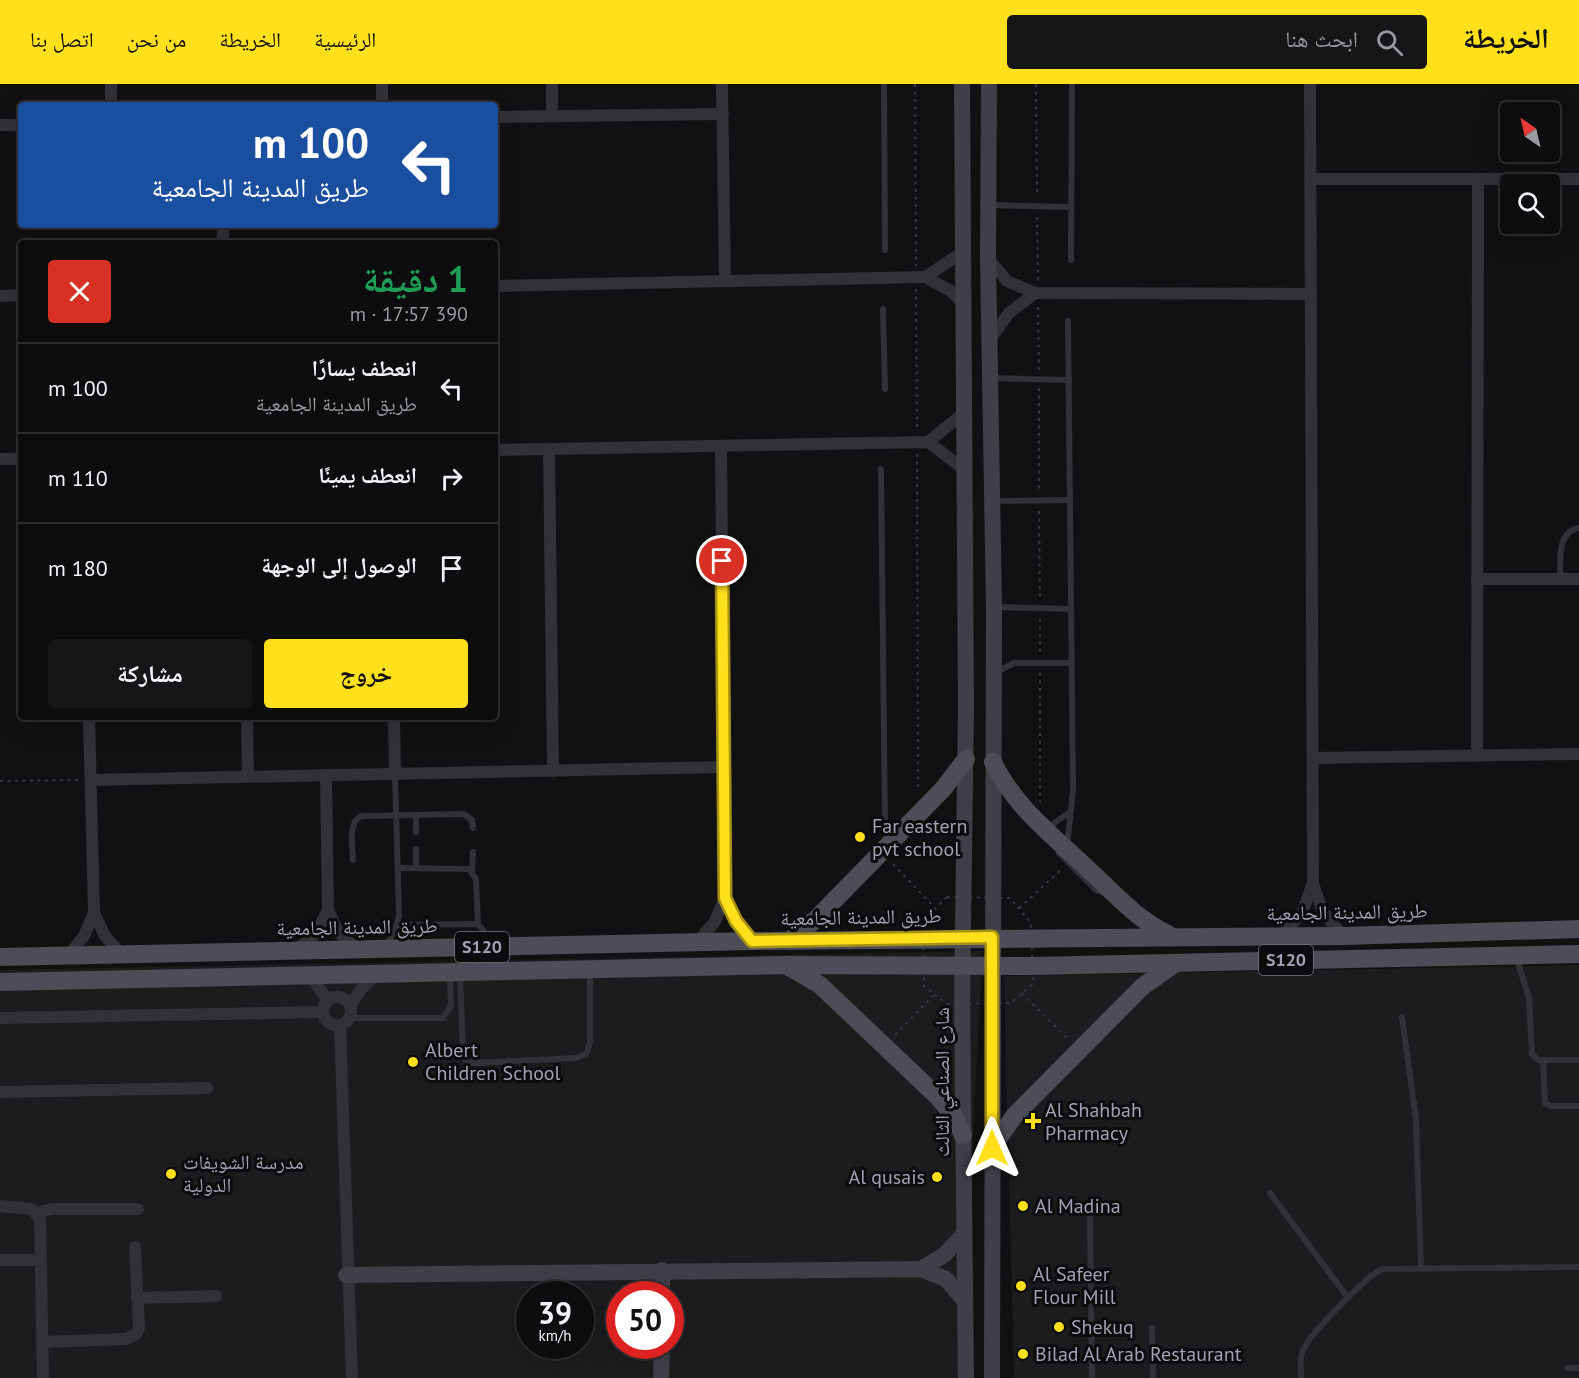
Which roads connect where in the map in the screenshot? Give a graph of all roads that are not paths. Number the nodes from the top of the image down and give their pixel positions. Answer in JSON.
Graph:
{"nodes":[{"id":1,"x":111,"y":84,"type":"edge"},
{"id":2,"x":382,"y":84,"type":"edge"},
{"id":3,"x":552,"y":84,"type":"edge"},
{"id":4,"x":722,"y":84,"type":"edge"},
{"id":5,"x":884,"y":84,"type":"edge"},
{"id":6,"x":962,"y":84,"type":"edge"},
{"id":7,"x":989,"y":84,"type":"edge"},
{"id":8,"x":1072,"y":84,"type":"edge"},
{"id":9,"x":1311,"y":84,"type":"edge"},
{"id":10,"x":111,"y":102,"type":"edge"},
{"id":11,"x":382,"y":102,"type":"edge"},
{"id":12,"x":723,"y":114,"type":"junction"},
{"id":13,"x":552,"y":116,"type":"junction"},
{"id":14,"x":498,"y":117,"type":"edge"},
{"id":15,"x":0,"y":125,"type":"edge"},
{"id":16,"x":18,"y":125,"type":"edge"},
{"id":17,"x":1310,"y":179,"type":"junction"},
{"id":18,"x":1579,"y":179,"type":"edge"},
{"id":19,"x":1478,"y":180,"type":"junction"},
{"id":20,"x":988,"y":205,"type":"junction"},
{"id":21,"x":1071,"y":207,"type":"junction"},
{"id":22,"x":885,"y":250,"type":"dead end"},
{"id":23,"x":963,"y":252,"type":"junction"},
{"id":24,"x":988,"y":258,"type":"junction"},
{"id":25,"x":1071,"y":260,"type":"dead end"},
{"id":26,"x":925,"y":277,"type":"junction"},
{"id":27,"x":725,"y":281,"type":"junction"},
{"id":28,"x":498,"y":286,"type":"edge"},
{"id":29,"x":1036,"y":293,"type":"junction"},
{"id":30,"x":1309,"y":294,"type":"junction"},
{"id":31,"x":18,"y":295,"type":"edge"},
{"id":32,"x":0,"y":296,"type":"edge"},
{"id":33,"x":963,"y":303,"type":"junction"},
{"id":34,"x":883,"y":309,"type":"dead end"},
{"id":35,"x":1068,"y":321,"type":"dead end"},
{"id":36,"x":990,"y":339,"type":"junction"},
{"id":37,"x":991,"y":358,"type":"junction"},
{"id":38,"x":991,"y":378,"type":"junction"},
{"id":39,"x":1069,"y":380,"type":"junction"},
{"id":40,"x":885,"y":389,"type":"dead end"},
{"id":41,"x":964,"y":414,"type":"junction"},
{"id":42,"x":928,"y":442,"type":"junction"},
{"id":43,"x":721,"y":446,"type":"junction"},
{"id":44,"x":498,"y":450,"type":"edge"},
{"id":45,"x":549,"y":450,"type":"junction"},
{"id":46,"x":0,"y":459,"type":"edge"},
{"id":47,"x":18,"y":459,"type":"edge"},
{"id":48,"x":881,"y":469,"type":"dead end"},
{"id":49,"x":965,"y":470,"type":"junction"},
{"id":50,"x":1070,"y":500,"type":"junction"},
{"id":51,"x":991,"y":501,"type":"junction"},
{"id":52,"x":1579,"y":528,"type":"edge"},
{"id":53,"x":1478,"y":579,"type":"junction"},
{"id":54,"x":1560,"y":579,"type":"junction"},
{"id":55,"x":1579,"y":579,"type":"edge"},
{"id":56,"x":993,"y":607,"type":"junction"},
{"id":57,"x":1071,"y":609,"type":"junction"},
{"id":58,"x":1072,"y":663,"type":"junction"},
{"id":59,"x":993,"y":676,"type":"junction"},
{"id":60,"x":89,"y":720,"type":"edge"},
{"id":61,"x":247,"y":720,"type":"edge"},
{"id":62,"x":394,"y":720,"type":"edge"},
{"id":63,"x":1579,"y":754,"type":"edge"},
{"id":64,"x":1477,"y":756,"type":"junction"},
{"id":65,"x":1313,"y":758,"type":"junction"},
{"id":66,"x":966,"y":759,"type":"junction"},
{"id":67,"x":993,"y":762,"type":"junction"},
{"id":68,"x":724,"y":767,"type":"junction"},
{"id":69,"x":553,"y":771,"type":"junction"},
{"id":70,"x":395,"y":773,"type":"junction"},
{"id":71,"x":326,"y":775,"type":"junction"},
{"id":72,"x":248,"y":777,"type":"junction"},
{"id":73,"x":91,"y":780,"type":"junction"},
{"id":74,"x":1071,"y":811,"type":"junction"},
{"id":75,"x":397,"y":815,"type":"junction"},
{"id":76,"x":416,"y":815,"type":"junction"},
{"id":77,"x":885,"y":826,"type":"dead end"},
{"id":78,"x":473,"y":828,"type":"dead end"},
{"id":79,"x":416,"y":832,"type":"dead end"},
{"id":80,"x":1056,"y":841,"type":"junction"},
{"id":81,"x":416,"y":849,"type":"dead end"},
{"id":82,"x":472,"y":852,"type":"dead end"},
{"id":83,"x":353,"y":861,"type":"dead end"},
{"id":84,"x":398,"y":868,"type":"junction"},
{"id":85,"x":416,"y":868,"type":"junction"},
{"id":86,"x":472,"y":872,"type":"junction"},
{"id":87,"x":1313,"y":883,"type":"junction"},
{"id":88,"x":725,"y":898,"type":"junction"},
{"id":89,"x":328,"y":910,"type":"junction"},
{"id":90,"x":94,"y":913,"type":"junction"},
{"id":91,"x":964,"y":914,"type":"junction"},
{"id":92,"x":993,"y":915,"type":"junction"},
{"id":93,"x":398,"y":925,"type":"junction"},
{"id":94,"x":478,"y":925,"type":"junction"},
{"id":95,"x":1579,"y":929,"type":"edge"},
{"id":96,"x":1173,"y":936,"type":"junction"},
{"id":97,"x":1281,"y":936,"type":"junction"},
{"id":98,"x":1343,"y":936,"type":"junction"},
{"id":99,"x":1579,"y":936,"type":"edge"},
{"id":100,"x":992,"y":937,"type":"junction"},
{"id":101,"x":1021,"y":937,"type":"junction"},
{"id":102,"x":939,"y":938,"type":"junction"},
{"id":103,"x":964,"y":938,"type":"junction"},
{"id":104,"x":752,"y":941,"type":"junction"},
{"id":105,"x":789,"y":941,"type":"junction"},
{"id":106,"x":696,"y":943,"type":"junction"},
{"id":107,"x":493,"y":947,"type":"junction"},
{"id":108,"x":358,"y":949,"type":"junction"},
{"id":109,"x":383,"y":949,"type":"junction"},
{"id":110,"x":295,"y":950,"type":"junction"},
{"id":111,"x":179,"y":953,"type":"junction"},
{"id":112,"x":121,"y":954,"type":"junction"},
{"id":113,"x":1514,"y":954,"type":"junction"},
{"id":114,"x":1579,"y":954,"type":"edge"},
{"id":115,"x":68,"y":956,"type":"junction"},
{"id":116,"x":0,"y":957,"type":"edge"},
{"id":117,"x":1175,"y":963,"type":"junction"},
{"id":118,"x":785,"y":965,"type":"junction"},
{"id":119,"x":936,"y":965,"type":"junction"},
{"id":120,"x":963,"y":965,"type":"junction"},
{"id":121,"x":992,"y":966,"type":"junction"},
{"id":122,"x":1022,"y":966,"type":"junction"},
{"id":123,"x":590,"y":970,"type":"junction"},
{"id":124,"x":455,"y":973,"type":"junction"},
{"id":125,"x":376,"y":975,"type":"junction"},
{"id":126,"x":310,"y":976,"type":"junction"},
{"id":127,"x":125,"y":979,"type":"junction"},
{"id":128,"x":0,"y":982,"type":"edge"},
{"id":129,"x":962,"y":989,"type":"junction"},
{"id":130,"x":992,"y":991,"type":"junction"},
{"id":131,"x":328,"y":1000,"type":"junction"},
{"id":132,"x":323,"y":1012,"type":"junction"},
{"id":133,"x":346,"y":1017,"type":"junction"},
{"id":134,"x":1402,"y":1017,"type":"dead end"},
{"id":135,"x":0,"y":1018,"type":"edge"},
{"id":136,"x":1543,"y":1060,"type":"junction"},
{"id":137,"x":1579,"y":1060,"type":"edge"},
{"id":138,"x":207,"y":1088,"type":"dead end"},
{"id":139,"x":0,"y":1092,"type":"edge"},
{"id":140,"x":1579,"y":1106,"type":"edge"},
{"id":141,"x":963,"y":1135,"type":"junction"},
{"id":142,"x":992,"y":1148,"type":"junction"},
{"id":143,"x":1270,"y":1193,"type":"dead end"},
{"id":144,"x":0,"y":1206,"type":"edge"},
{"id":145,"x":138,"y":1209,"type":"dead end"},
{"id":146,"x":37,"y":1213,"type":"junction"},
{"id":147,"x":1090,"y":1215,"type":"dead end"},
{"id":148,"x":964,"y":1234,"type":"junction"},
{"id":149,"x":135,"y":1247,"type":"dead end"},
{"id":150,"x":0,"y":1260,"type":"edge"},
{"id":151,"x":40,"y":1260,"type":"junction"},
{"id":152,"x":1421,"y":1267,"type":"junction"},
{"id":153,"x":1579,"y":1267,"type":"edge"},
{"id":154,"x":921,"y":1269,"type":"junction"},
{"id":155,"x":662,"y":1270,"type":"junction"},
{"id":156,"x":346,"y":1275,"type":"junction"},
{"id":157,"x":662,"y":1281,"type":"edge"},
{"id":158,"x":216,"y":1296,"type":"dead end"},
{"id":159,"x":137,"y":1298,"type":"junction"},
{"id":160,"x":1348,"y":1298,"type":"junction"},
{"id":161,"x":965,"y":1301,"type":"junction"},
{"id":162,"x":1152,"y":1328,"type":"dead end"},
{"id":163,"x":42,"y":1342,"type":"junction"},
{"id":164,"x":662,"y":1359,"type":"edge"},
{"id":165,"x":1568,"y":1368,"type":"dead end"},
{"id":166,"x":1579,"y":1368,"type":"edge"},
{"id":167,"x":43,"y":1378,"type":"edge"},
{"id":168,"x":352,"y":1378,"type":"edge"},
{"id":169,"x":662,"y":1378,"type":"edge"},
{"id":170,"x":966,"y":1378,"type":"edge"},
{"id":171,"x":992,"y":1378,"type":"edge"},
{"id":172,"x":1092,"y":1378,"type":"edge"},
{"id":173,"x":1153,"y":1378,"type":"edge"},
{"id":174,"x":1301,"y":1378,"type":"edge"}],
"edges":[{"from":1,"to":10,"type":"street"},
{"from":2,"to":11,"type":"street"},
{"from":3,"to":13,"type":"street"},
{"from":4,"to":12,"type":"street"},
{"from":5,"to":22,"type":"lane"},
{"from":6,"to":23,"type":"main road","name":"شارع الصناعي الثالث"},
{"from":7,"to":20,"type":"main road"},
{"from":8,"to":21,"type":"lane"},
{"from":9,"to":17,"type":"street"},
{"from":12,"to":13,"type":"street"},
{"from":12,"to":27,"type":"street"},
{"from":13,"to":14,"type":"street"},
{"from":15,"to":16,"type":"street"},
{"from":17,"to":19,"type":"street"},
{"from":17,"to":30,"type":"street"},
{"from":18,"to":19,"type":"street"},
{"from":19,"to":53,"type":"street"},
{"from":20,"to":21,"type":"lane"},
{"from":20,"to":24,"type":"main road"},
{"from":21,"to":25,"type":"lane"},
{"from":23,"to":26,"type":"street"},
{"from":23,"to":33,"type":"main road","name":"شارع الصناعي الثالث"},
{"from":24,"to":29,"type":"street"},
{"from":24,"to":36,"type":"main road"},
{"from":26,"to":27,"type":"street"},
{"from":26,"to":33,"type":"street"},
{"from":27,"to":28,"type":"street"},
{"from":29,"to":30,"type":"street"},
{"from":29,"to":36,"type":"street"},
{"from":30,"to":65,"type":"street"},
{"from":31,"to":32,"type":"street"},
{"from":33,"to":37,"type":"main road"},
{"from":33,"to":41,"type":"main road","name":"شارع الصناعي الثالث"},
{"from":34,"to":40,"type":"lane"},
{"from":35,"to":39,"type":"lane"},
{"from":36,"to":37,"type":"main road"},
{"from":37,"to":38,"type":"main road"},
{"from":38,"to":39,"type":"lane"},
{"from":38,"to":51,"type":"main road"},
{"from":39,"to":50,"type":"lane"},
{"from":41,"to":42,"type":"street"},
{"from":41,"to":49,"type":"main road","name":"شارع الصناعي الثالث"},
{"from":42,"to":43,"type":"street"},
{"from":42,"to":49,"type":"street"},
{"from":43,"to":45,"type":"street"},
{"from":43,"to":68,"type":"street"},
{"from":44,"to":45,"type":"street"},
{"from":45,"to":69,"type":"street"},
{"from":46,"to":47,"type":"street"},
{"from":48,"to":77,"type":"lane"},
{"from":49,"to":66,"type":"main road","name":"شارع الصناعي الثالث"},
{"from":50,"to":51,"type":"lane"},
{"from":50,"to":57,"type":"lane"},
{"from":51,"to":56,"type":"main road"},
{"from":52,"to":54,"type":"lane"},
{"from":53,"to":54,"type":"street"},
{"from":53,"to":64,"type":"street"},
{"from":54,"to":55,"type":"street"},
{"from":56,"to":57,"type":"lane"},
{"from":56,"to":59,"type":"main road"},
{"from":57,"to":58,"type":"lane"},
{"from":58,"to":59,"type":"lane"},
{"from":58,"to":74,"type":"lane"},
{"from":59,"to":67,"type":"main road"},
{"from":60,"to":73,"type":"street"},
{"from":61,"to":72,"type":"street"},
{"from":62,"to":70,"type":"street"},
{"from":63,"to":64,"type":"street"},
{"from":64,"to":65,"type":"street"},
{"from":65,"to":87,"type":"street"},
{"from":66,"to":91,"type":"main road","name":"شارع الصناعي الثالث"},
{"from":66,"to":105,"type":"main road"},
{"from":67,"to":80,"type":"main road"},
{"from":67,"to":92,"type":"main road"},
{"from":68,"to":69,"type":"street"},
{"from":68,"to":88,"type":"street"},
{"from":69,"to":70,"type":"street"},
{"from":70,"to":71,"type":"street"},
{"from":70,"to":75,"type":"lane"},
{"from":71,"to":72,"type":"street"},
{"from":71,"to":89,"type":"street"},
{"from":72,"to":73,"type":"street"},
{"from":73,"to":90,"type":"street"},
{"from":74,"to":80,"type":"lane"},
{"from":74,"to":80,"type":"lane"},
{"from":75,"to":76,"type":"lane"},
{"from":75,"to":83,"type":"lane"},
{"from":75,"to":84,"type":"lane"},
{"from":76,"to":78,"type":"lane"},
{"from":76,"to":79,"type":"lane"},
{"from":80,"to":96,"type":"main road"},
{"from":81,"to":85,"type":"lane"},
{"from":82,"to":86,"type":"lane"},
{"from":84,"to":85,"type":"lane"},
{"from":84,"to":93,"type":"lane"},
{"from":85,"to":86,"type":"lane"},
{"from":86,"to":94,"type":"lane"},
{"from":87,"to":97,"type":"street"},
{"from":87,"to":98,"type":"street"},
{"from":88,"to":104,"type":"street"},
{"from":88,"to":106,"type":"street"},
{"from":89,"to":108,"type":"street"},
{"from":89,"to":110,"type":"street"},
{"from":90,"to":112,"type":"street"},
{"from":90,"to":115,"type":"street"},
{"from":91,"to":92,"type":"main road"},
{"from":91,"to":103,"type":"main road","name":"شارع الصناعي الثالث"},
{"from":92,"to":100,"type":"main road"},
{"from":93,"to":94,"type":"lane"},
{"from":93,"to":109,"type":"lane"},
{"from":94,"to":107,"type":"lane"},
{"from":95,"to":98,"type":"main road","name":"طريق المدينة الجامعية","number":"S120"},
{"from":96,"to":97,"type":"main road","name":"طريق المدينة الجامعية","number":"S120"},
{"from":96,"to":101,"type":"main road","name":"طريق المدينة الجامعية","number":"S120"},
{"from":97,"to":98,"type":"main road","name":"طريق المدينة الجامعية","number":"S120"},
{"from":99,"to":113,"type":"main road"},
{"from":100,"to":101,"type":"main road","name":"طريق المدينة الجامعية","number":"S120"},
{"from":100,"to":103,"type":"main road","name":"طريق المدينة الجامعية","number":"S120"},
{"from":100,"to":121,"type":"main road"},
{"from":101,"to":122,"type":"main road"},
{"from":102,"to":103,"type":"main road","name":"طريق المدينة الجامعية","number":"S120"},
{"from":102,"to":105,"type":"main road","name":"طريق المدينة الجامعية","number":"S120"},
{"from":102,"to":119,"type":"main road"},
{"from":103,"to":120,"type":"main road","name":"شارع الصناعي الثالث"},
{"from":104,"to":105,"type":"main road","name":"طريق المدينة الجامعية","number":"S120"},
{"from":104,"to":106,"type":"main road","name":"طريق المدينة الجامعية","number":"S120"},
{"from":106,"to":107,"type":"main road","name":"طريق المدينة الجامعية","number":"S120"},
{"from":107,"to":109,"type":"main road","name":"طريق المدينة الجامعية","number":"S120"},
{"from":108,"to":109,"type":"main road","name":"طريق المدينة الجامعية","number":"S120"},
{"from":108,"to":110,"type":"main road","name":"طريق المدينة الجامعية","number":"S120"},
{"from":110,"to":111,"type":"main road","name":"طريق المدينة الجامعية","number":"S120"},
{"from":111,"to":112,"type":"main road","name":"طريق المدينة الجامعية","number":"S120"},
{"from":111,"to":127,"type":"main road"},
{"from":112,"to":115,"type":"main road","name":"طريق المدينة الجامعية","number":"S120"},
{"from":113,"to":114,"type":"main road","number":"S120"},
{"from":113,"to":117,"type":"main road","number":"S120"},
{"from":113,"to":136,"type":"lane"},
{"from":115,"to":116,"type":"main road","name":"طريق المدينة الجامعية","number":"S120"},
{"from":117,"to":122,"type":"main road","number":"S120"},
{"from":117,"to":142,"type":"main road"},
{"from":118,"to":119,"type":"main road","number":"S120"},
{"from":118,"to":123,"type":"main road","number":"S120"},
{"from":118,"to":141,"type":"main road"},
{"from":119,"to":120,"type":"main road","number":"S120"},
{"from":120,"to":121,"type":"main road","number":"S120"},
{"from":120,"to":129,"type":"main road","name":"شارع الصناعي الثالث"},
{"from":121,"to":122,"type":"main road","number":"S120"},
{"from":121,"to":130,"type":"main road"},
{"from":123,"to":124,"type":"main road","number":"S120"},
{"from":123,"to":124,"type":"lane"},
{"from":124,"to":125,"type":"main road","number":"S120"},
{"from":124,"to":133,"type":"lane"},
{"from":125,"to":126,"type":"main road","number":"S120"},
{"from":125,"to":133,"type":"street"},
{"from":126,"to":127,"type":"main road","number":"S120"},
{"from":126,"to":131,"type":"street"},
{"from":127,"to":128,"type":"main road","number":"S120"},
{"from":129,"to":130,"type":"main road"},
{"from":129,"to":141,"type":"main road","name":"شارع الصناعي الثالث"},
{"from":130,"to":142,"type":"main road"},
{"from":131,"to":132,"type":"street"},
{"from":131,"to":133,"type":"street"},
{"from":132,"to":133,"type":"street"},
{"from":132,"to":135,"type":"street"},
{"from":133,"to":156,"type":"street"},
{"from":134,"to":152,"type":"lane"},
{"from":136,"to":137,"type":"lane"},
{"from":136,"to":140,"type":"lane"},
{"from":138,"to":139,"type":"street"},
{"from":141,"to":148,"type":"main road","name":"شارع الصناعي الثالث"},
{"from":142,"to":171,"type":"main road"},
{"from":143,"to":160,"type":"lane"},
{"from":144,"to":146,"type":"street"},
{"from":145,"to":146,"type":"street"},
{"from":146,"to":151,"type":"street"},
{"from":147,"to":172,"type":"lane"},
{"from":148,"to":154,"type":"main road"},
{"from":148,"to":161,"type":"main road","name":"شارع الصناعي الثالث"},
{"from":149,"to":159,"type":"street"},
{"from":150,"to":151,"type":"street"},
{"from":151,"to":163,"type":"street"},
{"from":152,"to":153,"type":"lane"},
{"from":152,"to":160,"type":"lane"},
{"from":154,"to":155,"type":"main road"},
{"from":154,"to":161,"type":"main road"},
{"from":155,"to":156,"type":"main road"},
{"from":155,"to":157,"type":"main road"},
{"from":156,"to":168,"type":"street"},
{"from":158,"to":159,"type":"street"},
{"from":159,"to":163,"type":"street"},
{"from":160,"to":174,"type":"lane"},
{"from":161,"to":170,"type":"main road","name":"شارع الصناعي الثالث"},
{"from":162,"to":173,"type":"lane"},
{"from":163,"to":167,"type":"street"},
{"from":164,"to":169,"type":"main road"},
{"from":165,"to":166,"type":"lane"}]}
